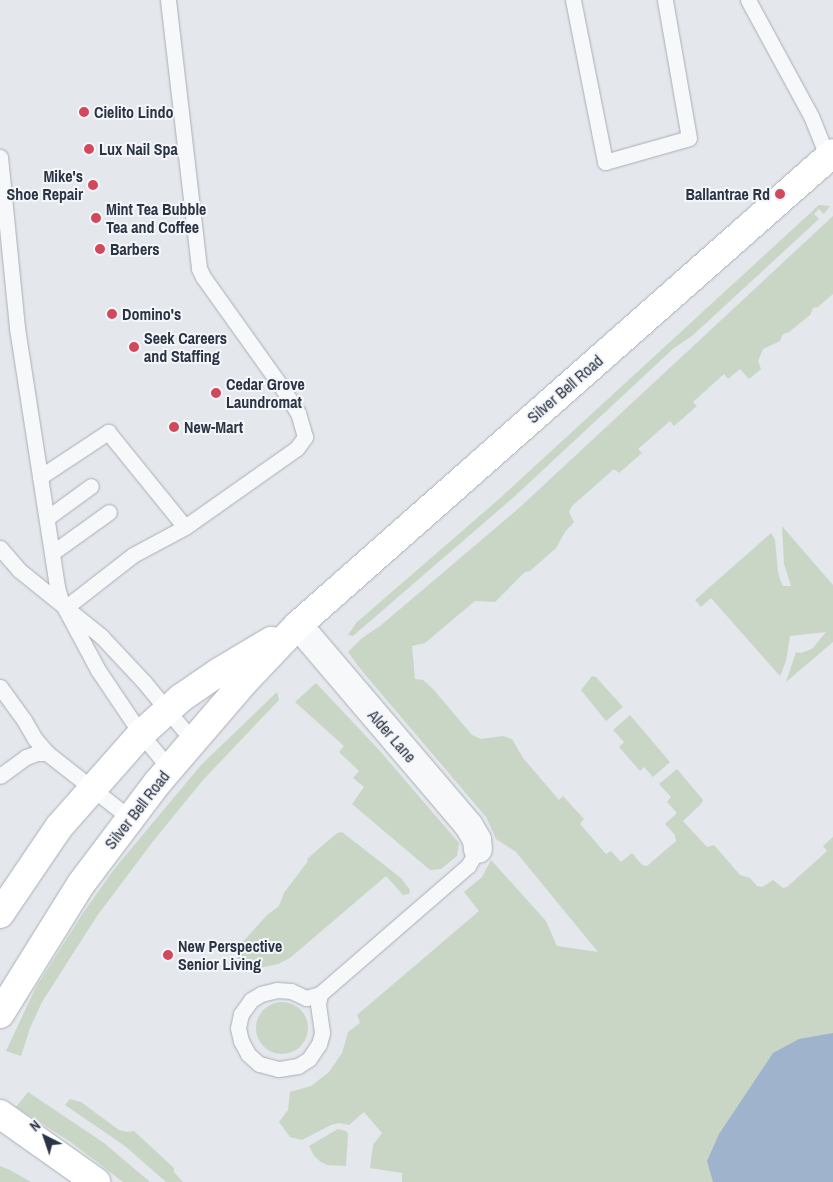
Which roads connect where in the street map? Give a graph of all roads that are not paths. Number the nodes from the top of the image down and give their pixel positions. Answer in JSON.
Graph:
{"nodes":[{"id":1,"x":168,"y":0,"type":"edge"},
{"id":2,"x":572,"y":0,"type":"edge"},
{"id":3,"x":665,"y":0,"type":"edge"},
{"id":4,"x":748,"y":0,"type":"edge"},
{"id":5,"x":0,"y":157,"type":"edge"},
{"id":6,"x":831,"y":158,"type":"edge"},
{"id":7,"x":40,"y":477,"type":"junction"},
{"id":8,"x":91,"y":486,"type":"dead end"},
{"id":9,"x":109,"y":512,"type":"dead end"},
{"id":10,"x":47,"y":518,"type":"junction"},
{"id":11,"x":185,"y":527,"type":"junction"},
{"id":12,"x":0,"y":548,"type":"edge"},
{"id":13,"x":52,"y":553,"type":"junction"},
{"id":14,"x":65,"y":608,"type":"junction"},
{"id":15,"x":298,"y":625,"type":"junction"},
{"id":16,"x":0,"y":687,"type":"edge"},
{"id":17,"x":168,"y":710,"type":"junction"},
{"id":18,"x":141,"y":734,"type":"junction"},
{"id":19,"x":193,"y":741,"type":"junction"},
{"id":20,"x":47,"y":753,"type":"junction"},
{"id":21,"x":169,"y":768,"type":"junction"},
{"id":22,"x":0,"y":776,"type":"edge"},
{"id":23,"x":91,"y":788,"type":"junction"},
{"id":24,"x":130,"y":818,"type":"junction"},
{"id":25,"x":478,"y":849,"type":"joint"},
{"id":26,"x":0,"y":914,"type":"edge"},
{"id":27,"x":320,"y":994,"type":"junction"},
{"id":28,"x":0,"y":1014,"type":"edge"},
{"id":29,"x":0,"y":1114,"type":"edge"},
{"id":30,"x":96,"y":1182,"type":"edge"}],
"edges":[{"from":1,"to":11,"type":"lane"},
{"from":2,"to":3,"type":"lane"},
{"from":4,"to":6,"type":"lane"},
{"from":5,"to":7,"type":"lane"},
{"from":6,"to":15,"type":"street","name":"Silver Bell Road"},
{"from":7,"to":10,"type":"lane"},
{"from":7,"to":11,"type":"lane"},
{"from":8,"to":10,"type":"lane"},
{"from":9,"to":13,"type":"lane"},
{"from":10,"to":13,"type":"lane"},
{"from":11,"to":14,"type":"lane"},
{"from":12,"to":14,"type":"lane"},
{"from":13,"to":14,"type":"lane"},
{"from":14,"to":17,"type":"lane"},
{"from":14,"to":18,"type":"lane"},
{"from":15,"to":17,"type":"street","name":"Silver Bell Road"},
{"from":15,"to":19,"type":"street","name":"Silver Bell Road"},
{"from":15,"to":25,"type":"street","name":"Alder Lane"},
{"from":16,"to":20,"type":"lane"},
{"from":17,"to":18,"type":"street","name":"Silver Bell Road"},
{"from":17,"to":19,"type":"lane"},
{"from":18,"to":21,"type":"lane"},
{"from":18,"to":23,"type":"street","name":"Silver Bell Road"},
{"from":19,"to":21,"type":"street","name":"Silver Bell Road"},
{"from":20,"to":22,"type":"lane"},
{"from":20,"to":23,"type":"lane"},
{"from":21,"to":24,"type":"street","name":"Silver Bell Road"},
{"from":23,"to":24,"type":"lane"},
{"from":23,"to":26,"type":"street","name":"Silver Bell Road"},
{"from":24,"to":28,"type":"street","name":"Silver Bell Road"},
{"from":25,"to":27,"type":"lane"},
{"from":27,"to":27,"type":"lane"},
{"from":29,"to":30,"type":"street"}]}
